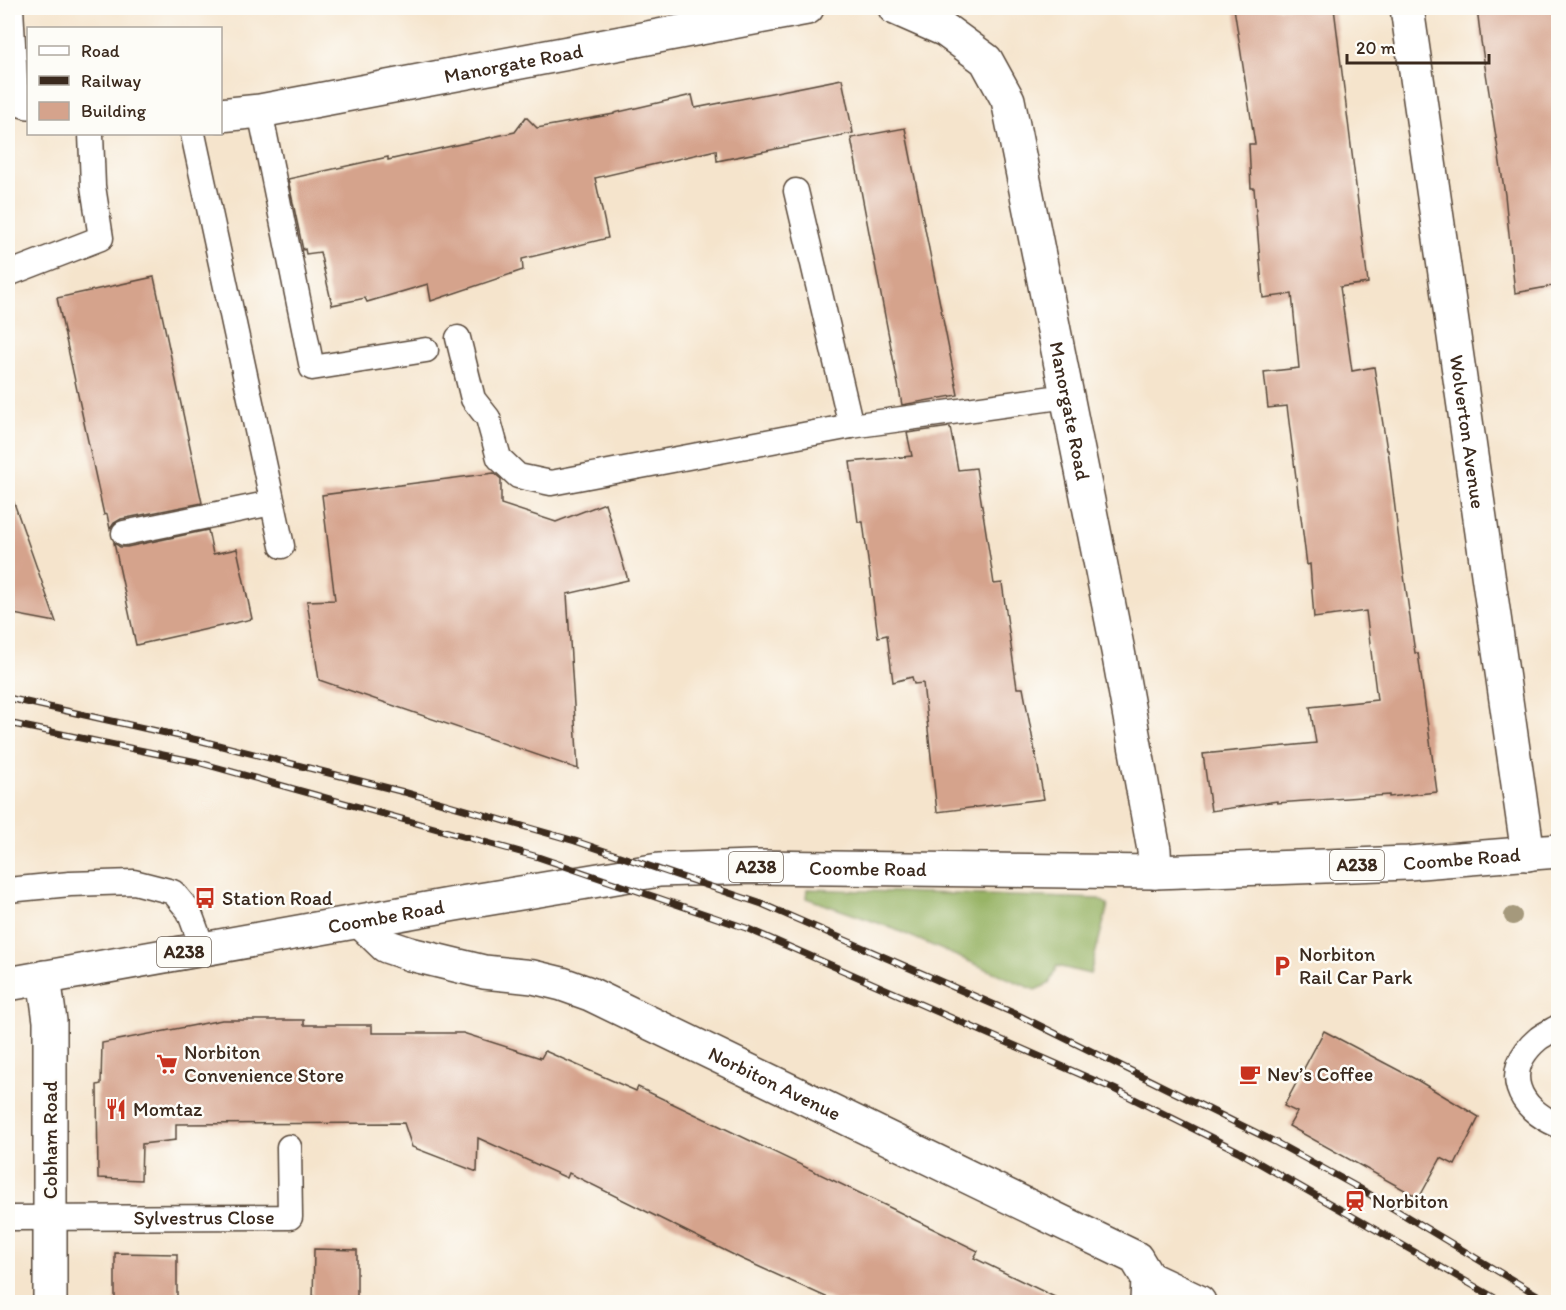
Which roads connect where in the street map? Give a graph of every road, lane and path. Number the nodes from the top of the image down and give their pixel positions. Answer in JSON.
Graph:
{"nodes":[{"id":1,"x":11,"y":8,"type":"edge"},
{"id":2,"x":807,"y":8,"type":"edge"},
{"id":3,"x":895,"y":8,"type":"edge"},
{"id":4,"x":1407,"y":8,"type":"edge"},
{"id":5,"x":17,"y":99,"type":"edge"},
{"id":6,"x":260,"y":111,"type":"junction"},
{"id":7,"x":222,"y":115,"type":"edge"},
{"id":8,"x":91,"y":135,"type":"edge"},
{"id":9,"x":193,"y":135,"type":"edge"},
{"id":10,"x":796,"y":190,"type":"dead end"},
{"id":11,"x":8,"y":274,"type":"edge"},
{"id":12,"x":458,"y":338,"type":"dead end"},
{"id":13,"x":426,"y":350,"type":"dead end"},
{"id":14,"x":1067,"y":396,"type":"junction"},
{"id":15,"x":851,"y":426,"type":"junction"},
{"id":16,"x":272,"y":503,"type":"junction"},
{"id":17,"x":124,"y":533,"type":"dead end"},
{"id":18,"x":282,"y":546,"type":"dead end"},
{"id":19,"x":1543,"y":852,"type":"edge"},
{"id":20,"x":1155,"y":872,"type":"junction"},
{"id":21,"x":8,"y":890,"type":"edge"},
{"id":22,"x":362,"y":922,"type":"junction"},
{"id":23,"x":203,"y":949,"type":"junction"},
{"id":24,"x":44,"y":977,"type":"junction"},
{"id":25,"x":8,"y":984,"type":"edge"},
{"id":26,"x":1558,"y":1027,"type":"edge"},
{"id":27,"x":1558,"y":1125,"type":"edge"},
{"id":28,"x":289,"y":1147,"type":"dead end"},
{"id":29,"x":8,"y":1218,"type":"edge"},
{"id":30,"x":50,"y":1218,"type":"junction"},
{"id":31,"x":1147,"y":1290,"type":"edge"},
{"id":32,"x":50,"y":1302,"type":"edge"},
{"id":33,"x":1199,"y":1302,"type":"edge"}],
"edges":[{"from":1,"to":5,"type":"lane"},
{"from":2,"to":6,"type":"street","name":"Manorgate Road"},
{"from":3,"to":14,"type":"street","name":"Manorgate Road"},
{"from":4,"to":19,"type":"street","name":"Wolverton Avenue"},
{"from":6,"to":7,"type":"street","name":"Manorgate Road"},
{"from":6,"to":13,"type":"lane"},
{"from":8,"to":11,"type":"lane"},
{"from":9,"to":16,"type":"lane"},
{"from":10,"to":15,"type":"lane"},
{"from":12,"to":15,"type":"lane"},
{"from":14,"to":15,"type":"lane"},
{"from":14,"to":20,"type":"street","name":"Manorgate Road"},
{"from":16,"to":17,"type":"lane"},
{"from":16,"to":18,"type":"lane"},
{"from":19,"to":20,"type":"street","name":"Coombe Road","number":"A238"},
{"from":20,"to":22,"type":"street","name":"Coombe Road","number":"A238"},
{"from":21,"to":23,"type":"lane"},
{"from":22,"to":23,"type":"street","name":"Coombe Road","number":"A238"},
{"from":22,"to":31,"type":"street","name":"Norbiton Avenue"},
{"from":23,"to":24,"type":"street","name":"Coombe Road","number":"A238"},
{"from":24,"to":25,"type":"street","name":"Coombe Road","number":"A238"},
{"from":24,"to":30,"type":"street","name":"Cobham Road"},
{"from":26,"to":27,"type":"lane"},
{"from":28,"to":30,"type":"lane","name":"Sylvestrus Close"},
{"from":29,"to":30,"type":"lane"},
{"from":30,"to":32,"type":"street","name":"Cobham Road"},
{"from":31,"to":33,"type":"street"}]}
